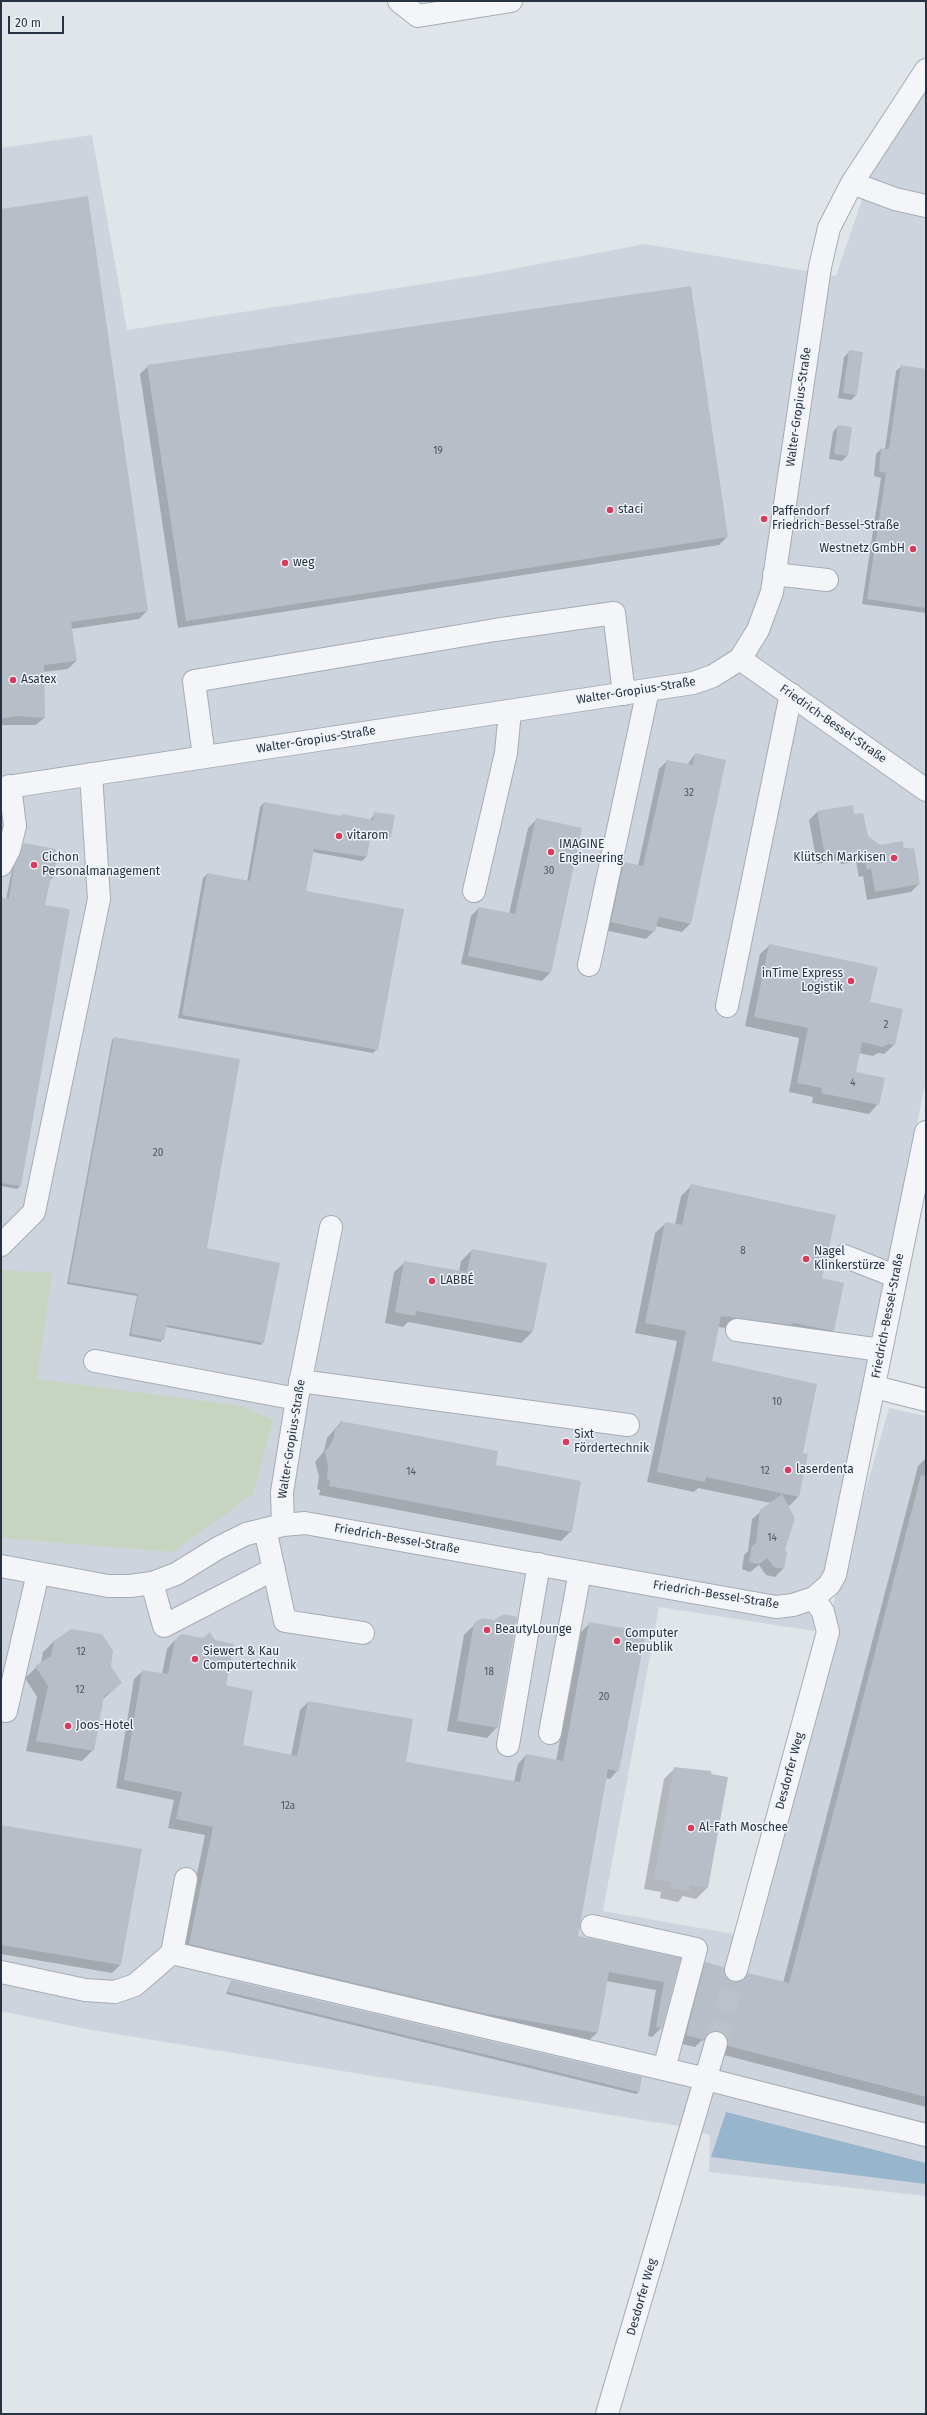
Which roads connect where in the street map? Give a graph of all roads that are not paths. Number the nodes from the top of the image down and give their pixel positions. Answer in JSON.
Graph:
{"nodes":[{"id":1,"x":399,"y":1,"type":"edge"},
{"id":2,"x":511,"y":1,"type":"edge"},
{"id":3,"x":926,"y":70,"type":"edge"},
{"id":4,"x":852,"y":183,"type":"junction"},
{"id":5,"x":926,"y":206,"type":"edge"},
{"id":6,"x":774,"y":574,"type":"junction"},
{"id":7,"x":826,"y":580,"type":"dead end"},
{"id":8,"x":740,"y":658,"type":"junction"},
{"id":9,"x":648,"y":690,"type":"junction"},
{"id":10,"x":624,"y":694,"type":"junction"},
{"id":11,"x":792,"y":694,"type":"junction"},
{"id":12,"x":510,"y":711,"type":"junction"},
{"id":13,"x":204,"y":757,"type":"junction"},
{"id":14,"x":91,"y":774,"type":"junction"},
{"id":15,"x":5,"y":787,"type":"edge"},
{"id":16,"x":926,"y":790,"type":"edge"},
{"id":17,"x":1,"y":865,"type":"edge"},
{"id":18,"x":474,"y":891,"type":"dead end"},
{"id":19,"x":589,"y":965,"type":"dead end"},
{"id":20,"x":727,"y":1006,"type":"dead end"},
{"id":21,"x":926,"y":1132,"type":"edge"},
{"id":22,"x":331,"y":1226,"type":"dead end"},
{"id":23,"x":1,"y":1245,"type":"edge"},
{"id":24,"x":844,"y":1256,"type":"dead end"},
{"id":25,"x":896,"y":1276,"type":"junction"},
{"id":26,"x":737,"y":1330,"type":"dead end"},
{"id":27,"x":881,"y":1350,"type":"junction"},
{"id":28,"x":95,"y":1361,"type":"dead end"},
{"id":29,"x":875,"y":1387,"type":"junction"},
{"id":30,"x":299,"y":1390,"type":"junction"},
{"id":31,"x":926,"y":1400,"type":"edge"},
{"id":32,"x":628,"y":1425,"type":"dead end"},
{"id":33,"x":274,"y":1527,"type":"junction"},
{"id":34,"x":539,"y":1564,"type":"junction"},
{"id":35,"x":1,"y":1566,"type":"edge"},
{"id":36,"x":274,"y":1569,"type":"junction"},
{"id":37,"x":580,"y":1572,"type":"junction"},
{"id":38,"x":38,"y":1573,"type":"junction"},
{"id":39,"x":152,"y":1583,"type":"junction"},
{"id":40,"x":814,"y":1598,"type":"junction"},
{"id":41,"x":363,"y":1633,"type":"dead end"},
{"id":42,"x":6,"y":1711,"type":"dead end"},
{"id":43,"x":550,"y":1733,"type":"dead end"},
{"id":44,"x":508,"y":1745,"type":"dead end"},
{"id":45,"x":186,"y":1879,"type":"dead end"},
{"id":46,"x":592,"y":1926,"type":"dead end"},
{"id":47,"x":172,"y":1953,"type":"junction"},
{"id":48,"x":736,"y":1970,"type":"tunnel mouth"},
{"id":49,"x":1,"y":1972,"type":"edge"},
{"id":50,"x":716,"y":2043,"type":"tunnel mouth"},
{"id":51,"x":664,"y":2069,"type":"junction"},
{"id":52,"x":706,"y":2079,"type":"junction"},
{"id":53,"x":926,"y":2136,"type":"edge"},
{"id":54,"x":607,"y":2414,"type":"edge"}],
"edges":[{"from":1,"to":2,"type":"street"},
{"from":3,"to":4,"type":"street","name":"Walter-Gropius-Straße"},
{"from":4,"to":5,"type":"street"},
{"from":4,"to":6,"type":"street","name":"Walter-Gropius-Straße"},
{"from":6,"to":7,"type":"street"},
{"from":6,"to":8,"type":"street","name":"Walter-Gropius-Straße"},
{"from":8,"to":9,"type":"street","name":"Walter-Gropius-Straße"},
{"from":8,"to":11,"type":"street","name":"Friedrich-Bessel-Straße"},
{"from":9,"to":10,"type":"street","name":"Walter-Gropius-Straße"},
{"from":9,"to":19,"type":"street"},
{"from":10,"to":12,"type":"street","name":"Walter-Gropius-Straße"},
{"from":10,"to":13,"type":"street"},
{"from":11,"to":16,"type":"street","name":"Friedrich-Bessel-Straße"},
{"from":11,"to":20,"type":"street"},
{"from":12,"to":13,"type":"street","name":"Walter-Gropius-Straße"},
{"from":12,"to":18,"type":"street"},
{"from":13,"to":14,"type":"street","name":"Walter-Gropius-Straße"},
{"from":14,"to":15,"type":"street","name":"Walter-Gropius-Straße"},
{"from":14,"to":23,"type":"street"},
{"from":15,"to":17,"type":"street"},
{"from":21,"to":25,"type":"street","name":"Friedrich-Bessel-Straße"},
{"from":22,"to":30,"type":"street","name":"Walter-Gropius-Straße"},
{"from":24,"to":25,"type":"street"},
{"from":25,"to":27,"type":"street","name":"Friedrich-Bessel-Straße"},
{"from":26,"to":27,"type":"street"},
{"from":27,"to":29,"type":"street","name":"Friedrich-Bessel-Straße"},
{"from":28,"to":30,"type":"street"},
{"from":29,"to":31,"type":"street"},
{"from":29,"to":40,"type":"street","name":"Friedrich-Bessel-Straße"},
{"from":30,"to":32,"type":"street"},
{"from":30,"to":33,"type":"street","name":"Walter-Gropius-Straße"},
{"from":33,"to":34,"type":"street","name":"Friedrich-Bessel-Straße"},
{"from":33,"to":36,"type":"street","name":"Walter-Gropius-Straße"},
{"from":33,"to":39,"type":"street"},
{"from":34,"to":37,"type":"street","name":"Friedrich-Bessel-Straße"},
{"from":34,"to":44,"type":"street"},
{"from":35,"to":38,"type":"street"},
{"from":36,"to":39,"type":"street"},
{"from":36,"to":41,"type":"street","name":"Walter-Gropius-Straße"},
{"from":37,"to":40,"type":"street","name":"Friedrich-Bessel-Straße"},
{"from":37,"to":43,"type":"street"},
{"from":38,"to":39,"type":"street"},
{"from":38,"to":42,"type":"street"},
{"from":40,"to":48,"type":"street","name":"Desdorfer Weg"},
{"from":45,"to":47,"type":"street"},
{"from":46,"to":51,"type":"street"},
{"from":47,"to":49,"type":"street"},
{"from":47,"to":51,"type":"street"},
{"from":50,"to":52,"type":"street"},
{"from":51,"to":52,"type":"street"},
{"from":52,"to":53,"type":"street"},
{"from":52,"to":54,"type":"street","name":"Desdorfer Weg"}]}
